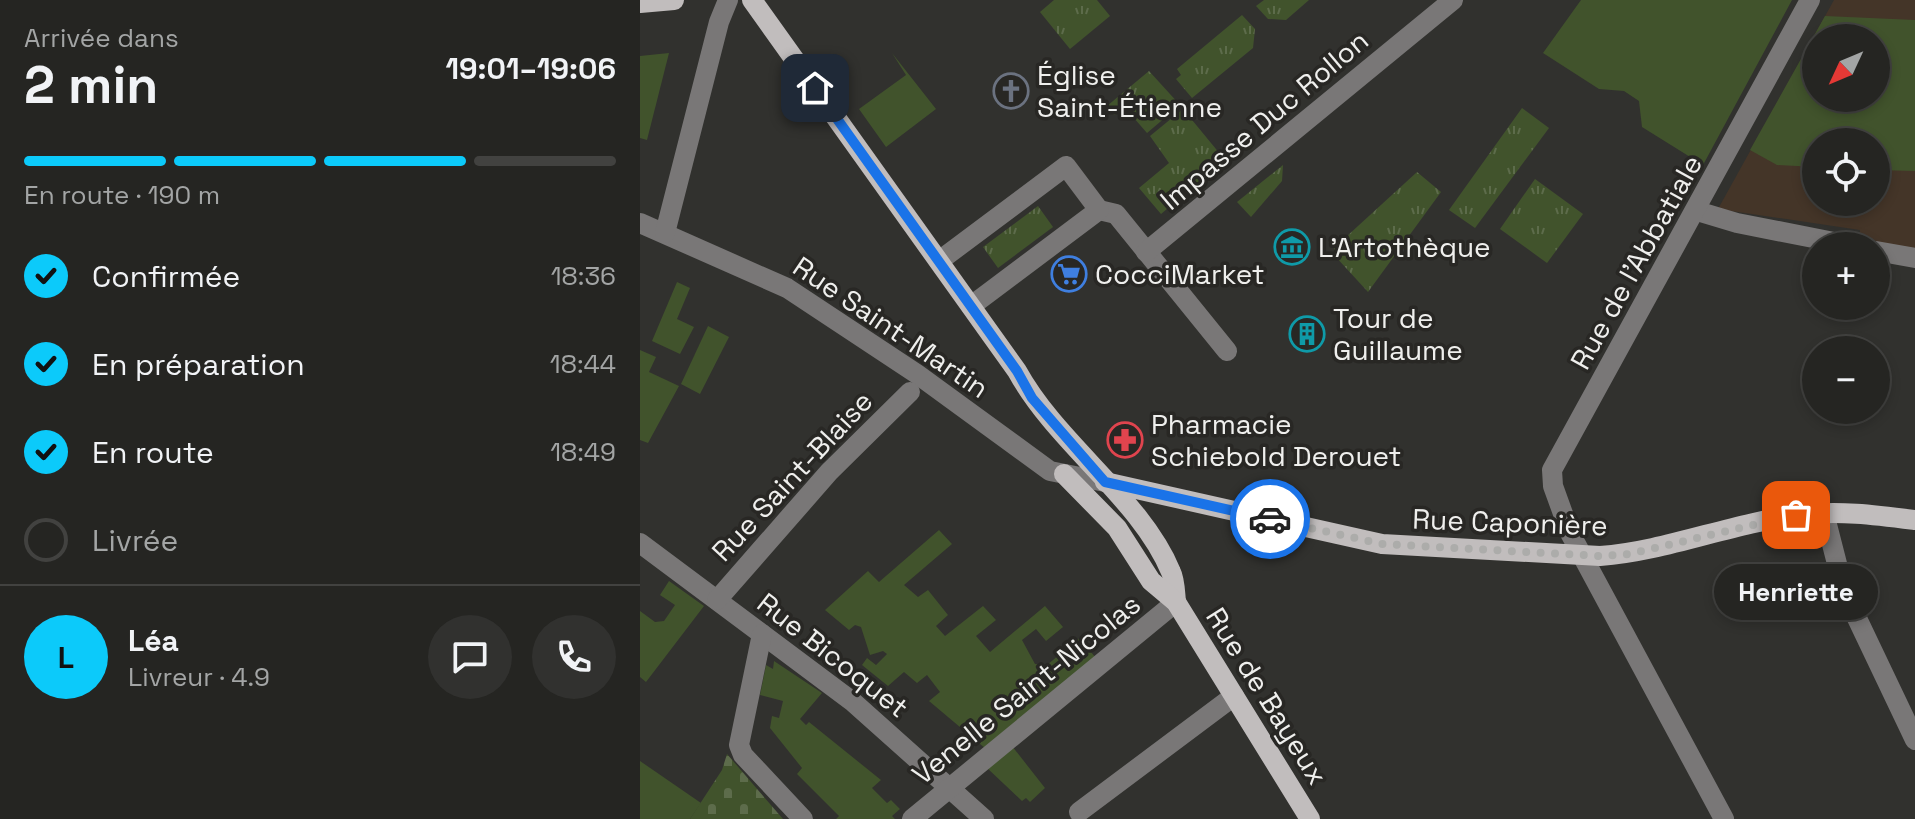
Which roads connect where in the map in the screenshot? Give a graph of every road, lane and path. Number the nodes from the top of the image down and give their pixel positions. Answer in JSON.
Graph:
{"nodes":[{"id":1,"x":674,"y":0,"type":"edge"},
{"id":2,"x":728,"y":0,"type":"edge"},
{"id":3,"x":752,"y":0,"type":"edge"},
{"id":4,"x":1453,"y":0,"type":"edge"},
{"id":5,"x":1810,"y":0,"type":"edge"},
{"id":6,"x":640,"y":3,"type":"edge"},
{"id":7,"x":1099,"y":210,"type":"junction"},
{"id":8,"x":1697,"y":211,"type":"junction"},
{"id":9,"x":640,"y":223,"type":"edge"},
{"id":10,"x":665,"y":233,"type":"junction"},
{"id":11,"x":1802,"y":236,"type":"edge"},
{"id":12,"x":1146,"y":252,"type":"junction"},
{"id":13,"x":1890,"y":254,"type":"edge"},
{"id":14,"x":1915,"y":258,"type":"edge"},
{"id":15,"x":939,"y":261,"type":"junction"},
{"id":16,"x":971,"y":306,"type":"junction"},
{"id":17,"x":1227,"y":351,"type":"dead end"},
{"id":18,"x":910,"y":392,"type":"dead end"},
{"id":19,"x":1064,"y":474,"type":"junction"},
{"id":20,"x":1105,"y":482,"type":"junction"},
{"id":21,"x":1824,"y":513,"type":"junction"},
{"id":22,"x":1915,"y":520,"type":"edge"},
{"id":23,"x":1117,"y":528,"type":"junction"},
{"id":24,"x":640,"y":543,"type":"edge"},
{"id":25,"x":1582,"y":555,"type":"junction"},
{"id":26,"x":717,"y":600,"type":"junction"},
{"id":27,"x":1176,"y":602,"type":"junction"},
{"id":28,"x":762,"y":634,"type":"junction"},
{"id":29,"x":1234,"y":696,"type":"junction"},
{"id":30,"x":1915,"y":740,"type":"edge"},
{"id":31,"x":950,"y":787,"type":"junction"},
{"id":32,"x":1079,"y":812,"type":"dead end"},
{"id":33,"x":803,"y":819,"type":"edge"},
{"id":34,"x":912,"y":819,"type":"edge"},
{"id":35,"x":984,"y":819,"type":"edge"},
{"id":36,"x":1310,"y":819,"type":"edge"},
{"id":37,"x":1724,"y":819,"type":"edge"}],
"edges":[{"from":1,"to":6,"type":"main road"},
{"from":2,"to":10,"type":"street"},
{"from":3,"to":15,"type":"main road","name":"Rue de Bayeux"},
{"from":4,"to":12,"type":"street","name":"Impasse Duc Rollon"},
{"from":5,"to":8,"type":"street","name":"Rue de l'Abbatiale"},
{"from":7,"to":12,"type":"street"},
{"from":7,"to":15,"type":"street"},
{"from":7,"to":16,"type":"street"},
{"from":8,"to":11,"type":"street"},
{"from":8,"to":25,"type":"street","name":"Rue de l'Abbatiale"},
{"from":9,"to":10,"type":"street","name":"Rue Saint-Martin"},
{"from":10,"to":19,"type":"street","name":"Rue Saint-Martin"},
{"from":12,"to":17,"type":"street"},
{"from":13,"to":14,"type":"street"},
{"from":15,"to":16,"type":"main road","name":"Rue de Bayeux"},
{"from":16,"to":20,"type":"main road","name":"Rue de Bayeux"},
{"from":18,"to":26,"type":"street","name":"Rue Saint-Blaise"},
{"from":19,"to":20,"type":"street","name":"Rue Saint-Martin"},
{"from":19,"to":23,"type":"main road","name":"Rue de Bayeux"},
{"from":20,"to":23,"type":"main road"},
{"from":20,"to":25,"type":"main road","name":"Rue Caponière"},
{"from":20,"to":27,"type":"main road","name":"Rue de Bayeux"},
{"from":21,"to":22,"type":"main road","name":"Rue Caponière"},
{"from":21,"to":25,"type":"main road","name":"Rue Caponière"},
{"from":21,"to":30,"type":"street"},
{"from":23,"to":27,"type":"main road","name":"Rue de Bayeux"},
{"from":24,"to":26,"type":"street","name":"Rue Bicoquet"},
{"from":25,"to":37,"type":"street","name":"Rue de l'Abbatiale"},
{"from":26,"to":28,"type":"street","name":"Rue Bicoquet"},
{"from":27,"to":29,"type":"main road","name":"Rue de Bayeux"},
{"from":27,"to":31,"type":"street","name":"Venelle Saint-Nicolas"},
{"from":28,"to":31,"type":"street","name":"Rue Bicoquet"},
{"from":28,"to":33,"type":"street"},
{"from":29,"to":32,"type":"street"},
{"from":29,"to":36,"type":"main road","name":"Rue de Bayeux"},
{"from":31,"to":34,"type":"street","name":"Venelle Saint-Nicolas"},
{"from":31,"to":35,"type":"street","name":"Rue Bicoquet"}]}
